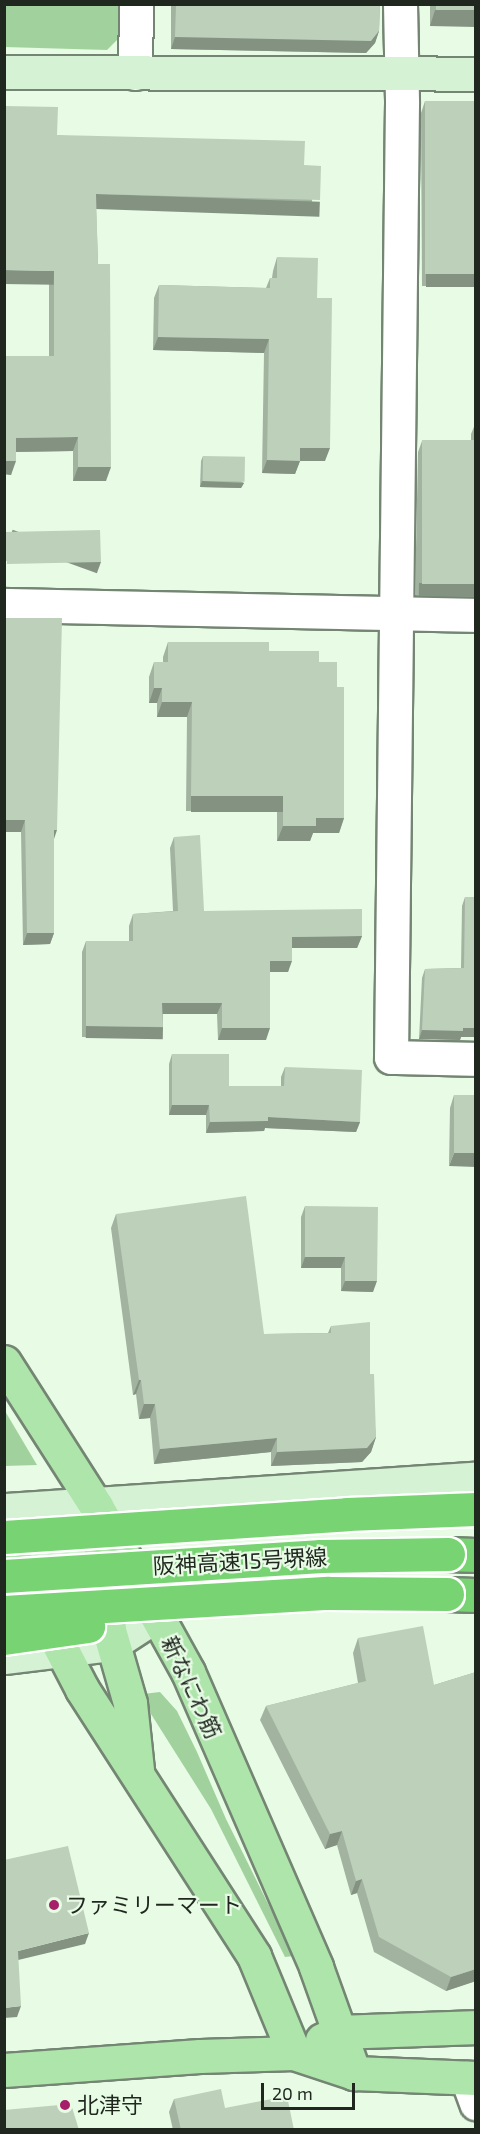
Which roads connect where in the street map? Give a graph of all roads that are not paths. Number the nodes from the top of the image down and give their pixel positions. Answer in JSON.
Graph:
{"nodes":[{"id":1,"x":136,"y":4,"type":"edge"},
{"id":2,"x":400,"y":4,"type":"edge"},
{"id":3,"x":4,"y":72,"type":"edge"},
{"id":4,"x":135,"y":73,"type":"junction"},
{"id":5,"x":401,"y":74,"type":"junction"},
{"id":6,"x":476,"y":74,"type":"edge"},
{"id":7,"x":4,"y":605,"type":"edge"},
{"id":8,"x":394,"y":614,"type":"junction"},
{"id":9,"x":476,"y":615,"type":"edge"},
{"id":10,"x":476,"y":1059,"type":"edge"},
{"id":11,"x":4,"y":1362,"type":"edge"},
{"id":12,"x":476,"y":1479,"type":"edge"},
{"id":13,"x":96,"y":1506,"type":"junction"},
{"id":14,"x":476,"y":1509,"type":"edge"},
{"id":15,"x":4,"y":1510,"type":"edge"},
{"id":16,"x":4,"y":1520,"type":"edge"},
{"id":17,"x":4,"y":1538,"type":"edge"},
{"id":18,"x":476,"y":1555,"type":"edge"},
{"id":19,"x":4,"y":1576,"type":"edge"},
{"id":20,"x":104,"y":1581,"type":"junction"},
{"id":21,"x":328,"y":1593,"type":"junction"},
{"id":22,"x":476,"y":1595,"type":"edge"},
{"id":23,"x":476,"y":1604,"type":"edge"},
{"id":24,"x":4,"y":1612,"type":"edge"},
{"id":25,"x":158,"y":1614,"type":"junction"},
{"id":26,"x":4,"y":1628,"type":"edge"},
{"id":27,"x":110,"y":1631,"type":"junction"},
{"id":28,"x":55,"y":1637,"type":"junction"},
{"id":29,"x":4,"y":1638,"type":"edge"},
{"id":30,"x":4,"y":1657,"type":"edge"},
{"id":31,"x":138,"y":1778,"type":"junction"},
{"id":32,"x":476,"y":2027,"type":"edge"},
{"id":33,"x":340,"y":2032,"type":"junction"},
{"id":34,"x":294,"y":2053,"type":"junction"},
{"id":35,"x":4,"y":2070,"type":"edge"},
{"id":36,"x":354,"y":2073,"type":"junction"},
{"id":37,"x":473,"y":2086,"type":"edge"}],
"edges":[{"from":1,"to":4,"type":"street"},
{"from":2,"to":5,"type":"street"},
{"from":3,"to":4,"type":"street"},
{"from":4,"to":5,"type":"street"},
{"from":5,"to":6,"type":"street"},
{"from":5,"to":8,"type":"street"},
{"from":7,"to":8,"type":"street"},
{"from":8,"to":9,"type":"street"},
{"from":8,"to":10,"type":"street"},
{"from":11,"to":13,"type":"main road","name":"新なにわ筋"},
{"from":12,"to":13,"type":"street"},
{"from":13,"to":15,"type":"street"},
{"from":13,"to":20,"type":"main road"},
{"from":13,"to":25,"type":"main road","name":"新なにわ筋"},
{"from":14,"to":17,"type":"highway","bridge":true},
{"from":16,"to":20,"type":"street"},
{"from":17,"to":28,"type":"main road"},
{"from":18,"to":19,"type":"highway","name":"阪神高速15号堺線","bridge":true},
{"from":20,"to":25,"type":"street"},
{"from":20,"to":27,"type":"main road"},
{"from":21,"to":22,"type":"highway","name":"阪神高速15号堺線","bridge":true},
{"from":21,"to":24,"type":"highway","name":"阪神高速15号堺線","bridge":true},
{"from":21,"to":29,"type":"highway","bridge":true},
{"from":23,"to":25,"type":"street"},
{"from":25,"to":27,"type":"street"},
{"from":25,"to":33,"type":"main road","name":"新なにわ筋"},
{"from":26,"to":28,"type":"street"},
{"from":27,"to":28,"type":"street"},
{"from":27,"to":31,"type":"main road"},
{"from":28,"to":30,"type":"street"},
{"from":28,"to":31,"type":"main road"},
{"from":31,"to":34,"type":"main road"},
{"from":32,"to":33,"type":"main road"},
{"from":33,"to":34,"type":"main road"},
{"from":33,"to":36,"type":"main road","name":"新なにわ筋"},
{"from":34,"to":35,"type":"main road"},
{"from":34,"to":36,"type":"main road"},
{"from":36,"to":37,"type":"main road"}]}
